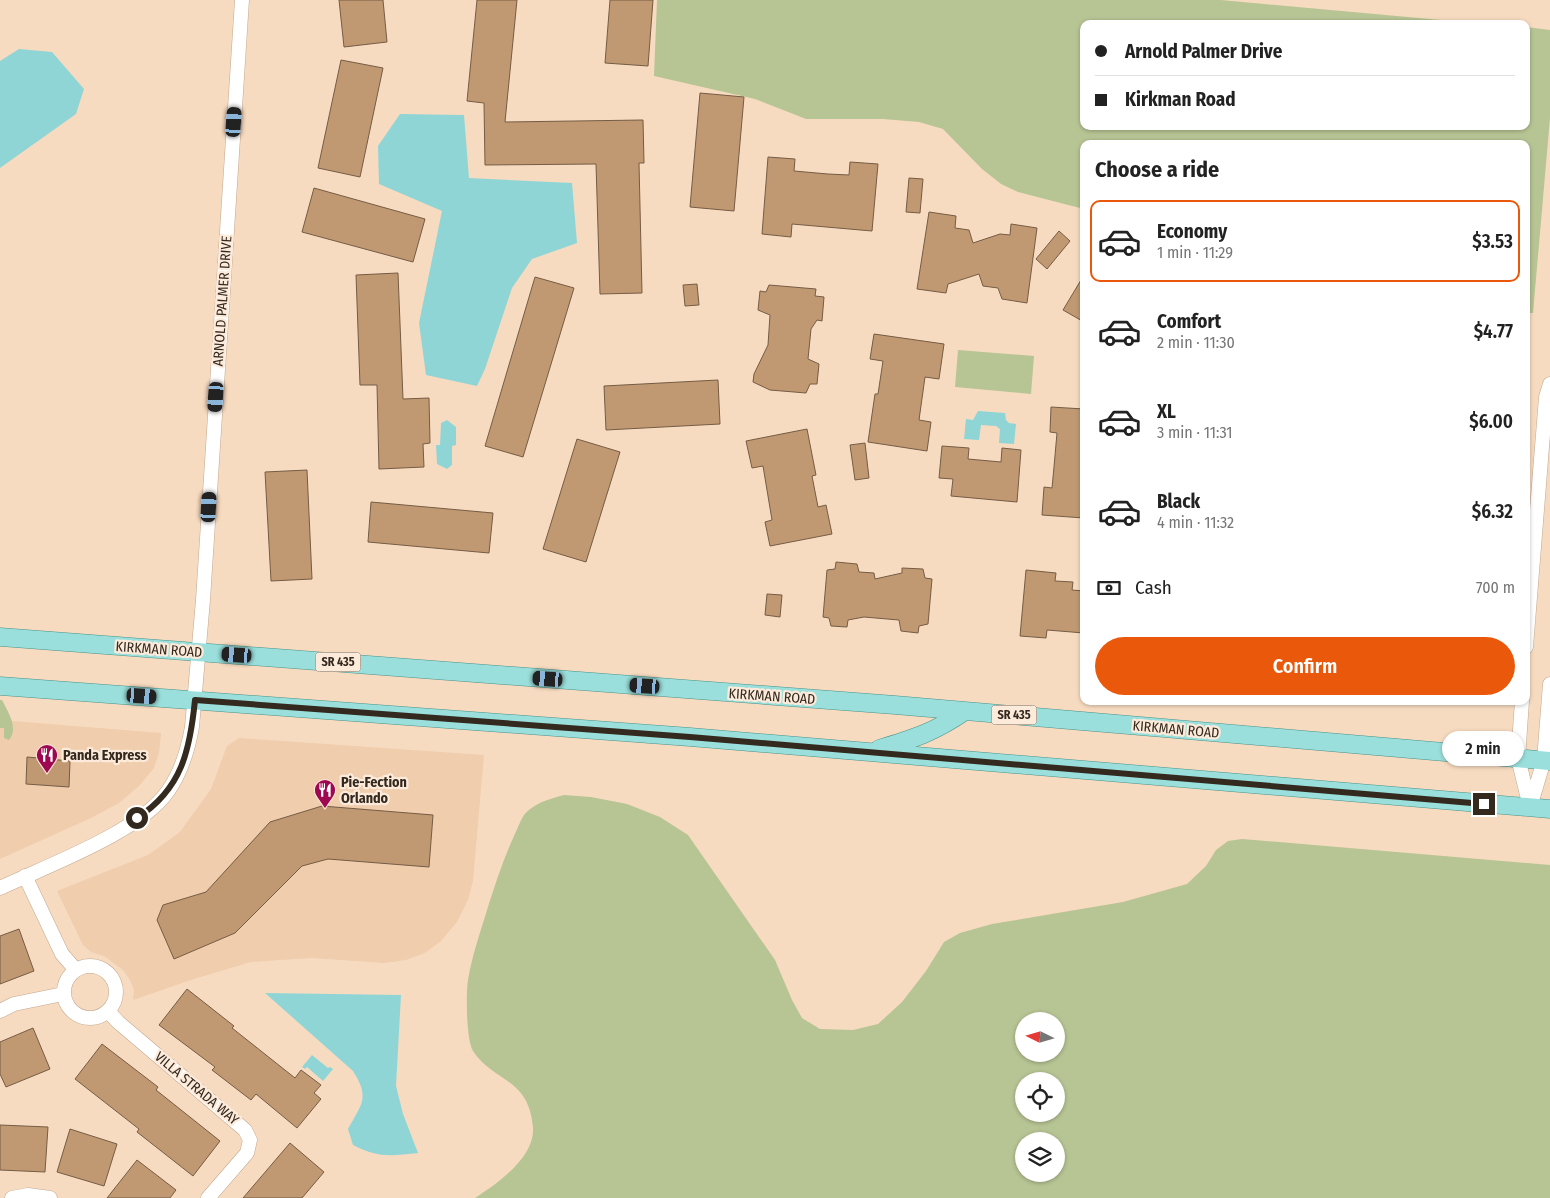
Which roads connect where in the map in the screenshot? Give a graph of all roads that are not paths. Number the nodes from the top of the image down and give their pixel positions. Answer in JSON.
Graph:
{"nodes":[{"id":1,"x":242,"y":0,"type":"edge"},
{"id":2,"x":1550,"y":384,"type":"edge"},
{"id":3,"x":1530,"y":597,"type":"edge"},
{"id":4,"x":0,"y":637,"type":"edge"},
{"id":5,"x":199,"y":652,"type":"junction"},
{"id":6,"x":1550,"y":684,"type":"edge"},
{"id":7,"x":0,"y":686,"type":"edge"},
{"id":8,"x":195,"y":700,"type":"junction"},
{"id":9,"x":1522,"y":705,"type":"edge"},
{"id":10,"x":965,"y":711,"type":"junction"},
{"id":11,"x":869,"y":752,"type":"junction"},
{"id":12,"x":1518,"y":758,"type":"junction"},
{"id":13,"x":1547,"y":761,"type":"edge"},
{"id":14,"x":1530,"y":807,"type":"junction"},
{"id":15,"x":1550,"y":809,"type":"edge"},
{"id":16,"x":25,"y":876,"type":"junction"},
{"id":17,"x":0,"y":888,"type":"edge"},
{"id":18,"x":75,"y":969,"type":"junction"},
{"id":19,"x":63,"y":994,"type":"junction"},
{"id":20,"x":108,"y":1011,"type":"junction"},
{"id":21,"x":0,"y":1012,"type":"edge"},
{"id":22,"x":12,"y":1198,"type":"edge"},
{"id":23,"x":50,"y":1198,"type":"edge"},
{"id":24,"x":208,"y":1198,"type":"edge"}],
"edges":[{"from":1,"to":5,"type":"street","name":"ARNOLD PALMER DRIVE"},
{"from":2,"to":3,"type":"street"},
{"from":4,"to":5,"type":"main road","name":"KIRKMAN ROAD","number":"SR 435"},
{"from":5,"to":8,"type":"street","name":"ARNOLD PALMER DRIVE"},
{"from":5,"to":10,"type":"main road","name":"KIRKMAN ROAD","number":"SR 435"},
{"from":6,"to":13,"type":"street"},
{"from":7,"to":8,"type":"main road"},
{"from":8,"to":11,"type":"main road"},
{"from":8,"to":16,"type":"street","name":"ARNOLD PALMER DRIVE"},
{"from":9,"to":12,"type":"street"},
{"from":10,"to":11,"type":"main road"},
{"from":10,"to":12,"type":"main road","name":"KIRKMAN ROAD","number":"SR 435"},
{"from":11,"to":14,"type":"main road"},
{"from":12,"to":13,"type":"main road","name":"KIRKMAN ROAD","number":"SR 435"},
{"from":12,"to":14,"type":"street"},
{"from":13,"to":14,"type":"street"},
{"from":14,"to":15,"type":"main road"},
{"from":16,"to":17,"type":"street","name":"ARNOLD PALMER DRIVE"},
{"from":16,"to":18,"type":"street"},
{"from":18,"to":19,"type":"street"},
{"from":18,"to":20,"type":"street"},
{"from":19,"to":20,"type":"street"},
{"from":19,"to":21,"type":"street"},
{"from":20,"to":24,"type":"street","name":"VILLA STRADA WAY"},
{"from":22,"to":23,"type":"street"}]}
